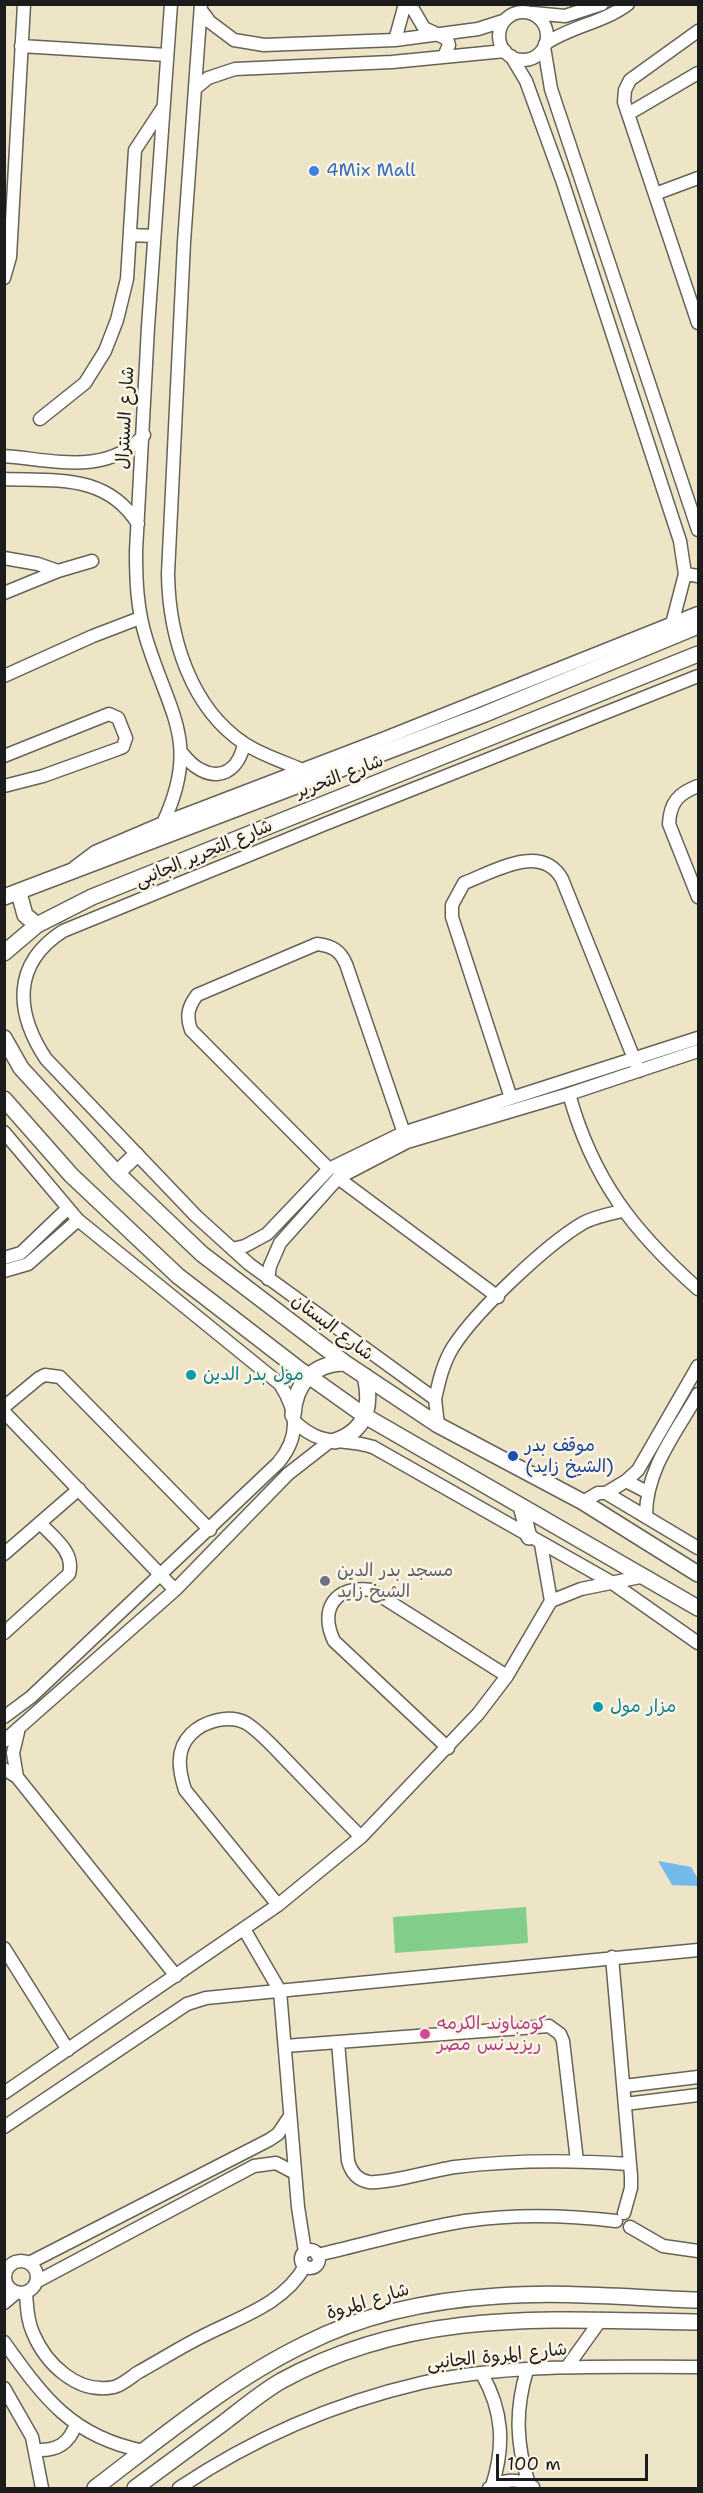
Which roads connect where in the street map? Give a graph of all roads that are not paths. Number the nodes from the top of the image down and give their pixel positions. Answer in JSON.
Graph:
{"nodes":[{"id":1,"x":24,"y":4,"type":"edge"},
{"id":2,"x":171,"y":4,"type":"edge"},
{"id":3,"x":405,"y":4,"type":"edge"},
{"id":4,"x":410,"y":4,"type":"edge"},
{"id":5,"x":602,"y":4,"type":"edge"},
{"id":6,"x":628,"y":4,"type":"edge"},
{"id":7,"x":201,"y":7,"type":"edge"},
{"id":8,"x":531,"y":13,"type":"junction"},
{"id":9,"x":503,"y":21,"type":"junction"},
{"id":10,"x":699,"y":31,"type":"edge"},
{"id":11,"x":435,"y":35,"type":"junction"},
{"id":12,"x":395,"y":40,"type":"junction"},
{"id":13,"x":264,"y":45,"type":"junction"},
{"id":14,"x":545,"y":45,"type":"junction"},
{"id":15,"x":21,"y":46,"type":"junction"},
{"id":16,"x":508,"y":54,"type":"junction"},
{"id":17,"x":167,"y":55,"type":"junction"},
{"id":18,"x":444,"y":56,"type":"junction"},
{"id":19,"x":264,"y":68,"type":"junction"},
{"id":20,"x":699,"y":73,"type":"edge"},
{"id":21,"x":197,"y":87,"type":"junction"},
{"id":22,"x":162,"y":108,"type":"junction"},
{"id":23,"x":628,"y":114,"type":"junction"},
{"id":24,"x":579,"y":174,"type":"junction"},
{"id":25,"x":699,"y":178,"type":"edge"},
{"id":26,"x":562,"y":180,"type":"junction"},
{"id":27,"x":655,"y":194,"type":"junction"},
{"id":28,"x":130,"y":235,"type":"junction"},
{"id":29,"x":154,"y":236,"type":"junction"},
{"id":30,"x":4,"y":278,"type":"edge"},
{"id":31,"x":699,"y":323,"type":"edge"},
{"id":32,"x":40,"y":419,"type":"dead end"},
{"id":33,"x":144,"y":435,"type":"junction"},
{"id":34,"x":668,"y":441,"type":"junction"},
{"id":35,"x":650,"y":447,"type":"junction"},
{"id":36,"x":4,"y":456,"type":"edge"},
{"id":37,"x":4,"y":479,"type":"edge"},
{"id":38,"x":138,"y":524,"type":"junction"},
{"id":39,"x":699,"y":530,"type":"edge"},
{"id":40,"x":4,"y":558,"type":"edge"},
{"id":41,"x":92,"y":561,"type":"dead end"},
{"id":42,"x":58,"y":571,"type":"junction"},
{"id":43,"x":685,"y":574,"type":"junction"},
{"id":44,"x":699,"y":576,"type":"edge"},
{"id":45,"x":4,"y":593,"type":"edge"},
{"id":46,"x":699,"y":613,"type":"edge"},
{"id":47,"x":140,"y":618,"type":"junction"},
{"id":48,"x":672,"y":624,"type":"junction"},
{"id":49,"x":699,"y":627,"type":"edge"},
{"id":50,"x":699,"y":654,"type":"edge"},
{"id":51,"x":614,"y":656,"type":"junction"},
{"id":52,"x":4,"y":676,"type":"edge"},
{"id":53,"x":699,"y":676,"type":"edge"},
{"id":54,"x":602,"y":692,"type":"junction"},
{"id":55,"x":610,"y":711,"type":"junction"},
{"id":56,"x":452,"y":726,"type":"junction"},
{"id":57,"x":244,"y":744,"type":"junction"},
{"id":58,"x":464,"y":749,"type":"junction"},
{"id":59,"x":183,"y":754,"type":"junction"},
{"id":60,"x":359,"y":754,"type":"junction"},
{"id":61,"x":4,"y":756,"type":"edge"},
{"id":62,"x":300,"y":769,"type":"junction"},
{"id":63,"x":4,"y":786,"type":"edge"},
{"id":64,"x":699,"y":786,"type":"edge"},
{"id":65,"x":315,"y":807,"type":"junction"},
{"id":66,"x":164,"y":823,"type":"junction"},
{"id":67,"x":325,"y":824,"type":"junction"},
{"id":68,"x":67,"y":874,"type":"junction"},
{"id":69,"x":12,"y":895,"type":"edge"},
{"id":70,"x":92,"y":897,"type":"junction"},
{"id":71,"x":699,"y":897,"type":"edge"},
{"id":72,"x":102,"y":915,"type":"junction"},
{"id":73,"x":37,"y":925,"type":"junction"},
{"id":74,"x":4,"y":953,"type":"edge"},
{"id":75,"x":4,"y":1038,"type":"edge"},
{"id":76,"x":699,"y":1038,"type":"edge"},
{"id":77,"x":699,"y":1051,"type":"edge"},
{"id":78,"x":633,"y":1059,"type":"junction"},
{"id":79,"x":639,"y":1071,"type":"junction"},
{"id":80,"x":569,"y":1094,"type":"junction"},
{"id":81,"x":511,"y":1098,"type":"junction"},
{"id":82,"x":4,"y":1099,"type":"edge"},
{"id":83,"x":4,"y":1132,"type":"edge"},
{"id":84,"x":405,"y":1137,"type":"junction"},
{"id":85,"x":136,"y":1155,"type":"junction"},
{"id":86,"x":117,"y":1173,"type":"junction"},
{"id":87,"x":333,"y":1173,"type":"junction"},
{"id":88,"x":67,"y":1209,"type":"junction"},
{"id":89,"x":622,"y":1211,"type":"junction"},
{"id":90,"x":78,"y":1220,"type":"junction"},
{"id":91,"x":267,"y":1234,"type":"junction"},
{"id":92,"x":280,"y":1243,"type":"junction"},
{"id":93,"x":232,"y":1249,"type":"junction"},
{"id":94,"x":21,"y":1253,"type":"junction"},
{"id":95,"x":4,"y":1258,"type":"edge"},
{"id":96,"x":28,"y":1264,"type":"junction"},
{"id":97,"x":4,"y":1271,"type":"edge"},
{"id":98,"x":268,"y":1279,"type":"junction"},
{"id":99,"x":699,"y":1289,"type":"edge"},
{"id":100,"x":498,"y":1297,"type":"junction"},
{"id":101,"x":281,"y":1355,"type":"junction"},
{"id":102,"x":345,"y":1363,"type":"junction"},
{"id":103,"x":699,"y":1366,"type":"edge"},
{"id":104,"x":267,"y":1372,"type":"junction"},
{"id":105,"x":308,"y":1375,"type":"junction"},
{"id":106,"x":365,"y":1376,"type":"junction"},
{"id":107,"x":435,"y":1399,"type":"junction"},
{"id":108,"x":696,"y":1402,"type":"edge"},
{"id":109,"x":4,"y":1410,"type":"edge"},
{"id":110,"x":365,"y":1416,"type":"junction"},
{"id":111,"x":294,"y":1418,"type":"junction"},
{"id":112,"x":438,"y":1425,"type":"junction"},
{"id":113,"x":332,"y":1441,"type":"junction"},
{"id":114,"x":291,"y":1445,"type":"junction"},
{"id":115,"x":307,"y":1457,"type":"junction"},
{"id":116,"x":626,"y":1481,"type":"junction"},
{"id":117,"x":79,"y":1490,"type":"junction"},
{"id":118,"x":647,"y":1492,"type":"junction"},
{"id":119,"x":606,"y":1493,"type":"junction"},
{"id":120,"x":583,"y":1503,"type":"junction"},
{"id":121,"x":521,"y":1506,"type":"junction"},
{"id":122,"x":646,"y":1515,"type":"junction"},
{"id":123,"x":40,"y":1523,"type":"junction"},
{"id":124,"x":210,"y":1530,"type":"junction"},
{"id":125,"x":535,"y":1540,"type":"junction"},
{"id":126,"x":699,"y":1548,"type":"edge"},
{"id":127,"x":5,"y":1553,"type":"edge"},
{"id":128,"x":699,"y":1574,"type":"edge"},
{"id":129,"x":161,"y":1575,"type":"junction"},
{"id":130,"x":645,"y":1576,"type":"junction"},
{"id":131,"x":611,"y":1582,"type":"junction"},
{"id":132,"x":175,"y":1590,"type":"junction"},
{"id":133,"x":551,"y":1601,"type":"junction"},
{"id":134,"x":699,"y":1608,"type":"edge"},
{"id":135,"x":4,"y":1633,"type":"edge"},
{"id":136,"x":699,"y":1643,"type":"edge"},
{"id":137,"x":507,"y":1676,"type":"junction"},
{"id":138,"x":4,"y":1717,"type":"edge"},
{"id":139,"x":19,"y":1730,"type":"junction"},
{"id":140,"x":4,"y":1742,"type":"edge"},
{"id":141,"x":448,"y":1748,"type":"junction"},
{"id":142,"x":4,"y":1769,"type":"edge"},
{"id":143,"x":17,"y":1777,"type":"junction"},
{"id":144,"x":361,"y":1837,"type":"junction"},
{"id":145,"x":278,"y":1905,"type":"junction"},
{"id":146,"x":244,"y":1929,"type":"junction"},
{"id":147,"x":4,"y":1948,"type":"edge"},
{"id":148,"x":699,"y":1950,"type":"edge"},
{"id":149,"x":612,"y":1957,"type":"junction"},
{"id":150,"x":176,"y":1976,"type":"junction"},
{"id":151,"x":280,"y":1991,"type":"junction"},
{"id":152,"x":338,"y":2042,"type":"junction"},
{"id":153,"x":285,"y":2046,"type":"junction"},
{"id":154,"x":68,"y":2050,"type":"junction"},
{"id":155,"x":699,"y":2077,"type":"edge"},
{"id":156,"x":624,"y":2086,"type":"junction"},
{"id":157,"x":4,"y":2093,"type":"edge"},
{"id":158,"x":699,"y":2095,"type":"edge"},
{"id":159,"x":625,"y":2104,"type":"junction"},
{"id":160,"x":291,"y":2116,"type":"junction"},
{"id":161,"x":4,"y":2127,"type":"edge"},
{"id":162,"x":577,"y":2161,"type":"junction"},
{"id":163,"x":628,"y":2164,"type":"junction"},
{"id":164,"x":296,"y":2173,"type":"junction"},
{"id":165,"x":154,"y":2200,"type":"junction"},
{"id":166,"x":161,"y":2217,"type":"junction"},
{"id":167,"x":620,"y":2217,"type":"junction"},
{"id":168,"x":699,"y":2251,"type":"edge"},
{"id":169,"x":311,"y":2253,"type":"junction"},
{"id":170,"x":17,"y":2262,"type":"edge"},
{"id":171,"x":5,"y":2274,"type":"edge"},
{"id":172,"x":36,"y":2282,"type":"junction"},
{"id":173,"x":21,"y":2292,"type":"junction"},
{"id":174,"x":699,"y":2300,"type":"edge"},
{"id":175,"x":4,"y":2303,"type":"edge"},
{"id":176,"x":600,"y":2321,"type":"junction"},
{"id":177,"x":699,"y":2322,"type":"edge"},
{"id":178,"x":4,"y":2342,"type":"edge"},
{"id":179,"x":268,"y":2363,"type":"junction"},
{"id":180,"x":567,"y":2367,"type":"junction"},
{"id":181,"x":699,"y":2367,"type":"edge"},
{"id":182,"x":527,"y":2370,"type":"junction"},
{"id":183,"x":482,"y":2374,"type":"junction"},
{"id":184,"x":280,"y":2382,"type":"junction"},
{"id":185,"x":4,"y":2388,"type":"edge"},
{"id":186,"x":76,"y":2424,"type":"junction"},
{"id":187,"x":36,"y":2450,"type":"junction"},
{"id":188,"x":144,"y":2451,"type":"junction"},
{"id":189,"x":532,"y":2486,"type":"edge"},
{"id":190,"x":490,"y":2487,"type":"edge"},
{"id":191,"x":42,"y":2488,"type":"edge"},
{"id":192,"x":96,"y":2488,"type":"edge"},
{"id":193,"x":135,"y":2488,"type":"edge"},
{"id":194,"x":179,"y":2488,"type":"edge"}],
"edges":[{"from":1,"to":15,"type":"street"},
{"from":2,"to":17,"type":"street","name":"شارع السنترال"},
{"from":3,"to":12,"type":"street"},
{"from":4,"to":11,"type":"street"},
{"from":5,"to":8,"type":"street"},
{"from":6,"to":14,"type":"street"},
{"from":7,"to":13,"type":"street"},
{"from":7,"to":21,"type":"street"},
{"from":8,"to":9,"type":"street"},
{"from":8,"to":14,"type":"street"},
{"from":9,"to":11,"type":"street"},
{"from":9,"to":16,"type":"street"},
{"from":10,"to":23,"type":"street"},
{"from":11,"to":12,"type":"street"},
{"from":11,"to":18,"type":"street"},
{"from":12,"to":13,"type":"street"},
{"from":13,"to":19,"type":"street"},
{"from":14,"to":16,"type":"street"},
{"from":14,"to":24,"type":"street"},
{"from":15,"to":17,"type":"street"},
{"from":15,"to":30,"type":"street"},
{"from":16,"to":18,"type":"street"},
{"from":16,"to":26,"type":"street"},
{"from":17,"to":22,"type":"street","name":"شارع السنترال"},
{"from":18,"to":19,"type":"street"},
{"from":19,"to":21,"type":"street"},
{"from":20,"to":23,"type":"street"},
{"from":21,"to":57,"type":"street"},
{"from":22,"to":28,"type":"street"},
{"from":22,"to":29,"type":"street","name":"شارع السنترال"},
{"from":23,"to":27,"type":"street"},
{"from":24,"to":26,"type":"street"},
{"from":24,"to":34,"type":"street"},
{"from":25,"to":27,"type":"street"},
{"from":26,"to":35,"type":"street"},
{"from":27,"to":31,"type":"street"},
{"from":28,"to":29,"type":"street"},
{"from":28,"to":32,"type":"street"},
{"from":29,"to":33,"type":"street","name":"شارع السنترال"},
{"from":33,"to":36,"type":"street"},
{"from":33,"to":38,"type":"street","name":"شارع السنترال"},
{"from":34,"to":35,"type":"street"},
{"from":34,"to":39,"type":"street"},
{"from":35,"to":43,"type":"street"},
{"from":37,"to":38,"type":"street"},
{"from":38,"to":47,"type":"street","name":"شارع السنترال"},
{"from":40,"to":42,"type":"street"},
{"from":41,"to":42,"type":"street"},
{"from":42,"to":45,"type":"street"},
{"from":43,"to":44,"type":"street"},
{"from":43,"to":48,"type":"street"},
{"from":46,"to":48,"type":"street"},
{"from":47,"to":52,"type":"street"},
{"from":47,"to":59,"type":"street","name":"شارع السنترال"},
{"from":48,"to":51,"type":"street"},
{"from":49,"to":51,"type":"street","name":"شارع التحرير"},
{"from":50,"to":54,"type":"street","name":"شارع التحرير"},
{"from":51,"to":56,"type":"street","name":"شارع التحرير"},
{"from":51,"to":60,"type":"street"},
{"from":53,"to":55,"type":"street","name":"شارع التحرير الجانبى"},
{"from":54,"to":55,"type":"street"},
{"from":54,"to":58,"type":"street","name":"شارع التحرير"},
{"from":55,"to":67,"type":"street","name":"شارع التحرير الجانبى"},
{"from":56,"to":58,"type":"street"},
{"from":56,"to":60,"type":"street","name":"شارع التحرير"},
{"from":57,"to":59,"type":"street"},
{"from":57,"to":62,"type":"street"},
{"from":58,"to":65,"type":"street","name":"شارع التحرير"},
{"from":59,"to":66,"type":"street","name":"شارع السنترال"},
{"from":60,"to":62,"type":"street"},
{"from":60,"to":68,"type":"street","name":"شارع التحرير"},
{"from":61,"to":63,"type":"street"},
{"from":62,"to":66,"type":"street"},
{"from":64,"to":71,"type":"street"},
{"from":65,"to":67,"type":"street"},
{"from":65,"to":70,"type":"street","name":"شارع التحرير"},
{"from":66,"to":68,"type":"street"},
{"from":67,"to":72,"type":"street","name":"شارع التحرير الجانبى"},
{"from":68,"to":69,"type":"street","name":"شارع التحرير"},
{"from":69,"to":73,"type":"street"},
{"from":70,"to":72,"type":"street"},
{"from":70,"to":73,"type":"street","name":"شارع التحرير"},
{"from":72,"to":85,"type":"street","name":"شارع التحرير الجانبى"},
{"from":73,"to":74,"type":"street","name":"شارع التحرير"},
{"from":75,"to":86,"type":"street","name":"شارع البستان"},
{"from":76,"to":78,"type":"street"},
{"from":77,"to":79,"type":"street"},
{"from":78,"to":79,"type":"street"},
{"from":78,"to":81,"type":"street"},
{"from":78,"to":81,"type":"street"},
{"from":79,"to":80,"type":"street"},
{"from":80,"to":84,"type":"street"},
{"from":80,"to":89,"type":"street"},
{"from":81,"to":84,"type":"street"},
{"from":82,"to":101,"type":"street"},
{"from":83,"to":88,"type":"street"},
{"from":84,"to":87,"type":"street"},
{"from":84,"to":87,"type":"street"},
{"from":85,"to":86,"type":"street"},
{"from":85,"to":93,"type":"street"},
{"from":86,"to":102,"type":"street","name":"شارع البستان"},
{"from":87,"to":91,"type":"street"},
{"from":87,"to":92,"type":"street"},
{"from":87,"to":100,"type":"street"},
{"from":88,"to":90,"type":"street"},
{"from":88,"to":94,"type":"street"},
{"from":89,"to":99,"type":"street"},
{"from":89,"to":100,"type":"street"},
{"from":90,"to":96,"type":"street"},
{"from":90,"to":104,"type":"street"},
{"from":91,"to":92,"type":"street"},
{"from":91,"to":93,"type":"street"},
{"from":92,"to":98,"type":"street"},
{"from":93,"to":98,"type":"street"},
{"from":94,"to":95,"type":"street"},
{"from":94,"to":96,"type":"street"},
{"from":96,"to":97,"type":"street"},
{"from":98,"to":107,"type":"street"},
{"from":100,"to":107,"type":"street"},
{"from":101,"to":104,"type":"street"},
{"from":101,"to":105,"type":"street"},
{"from":102,"to":105,"type":"street"},
{"from":102,"to":106,"type":"street","name":"شارع البستان"},
{"from":103,"to":116,"type":"street"},
{"from":104,"to":111,"type":"street"},
{"from":105,"to":110,"type":"street"},
{"from":105,"to":111,"type":"street"},
{"from":106,"to":110,"type":"street"},
{"from":106,"to":112,"type":"street","name":"شارع البستان"},
{"from":107,"to":112,"type":"street"},
{"from":108,"to":118,"type":"street"},
{"from":109,"to":117,"type":"street"},
{"from":109,"to":124,"type":"street"},
{"from":110,"to":113,"type":"street"},
{"from":110,"to":121,"type":"street"},
{"from":111,"to":113,"type":"street"},
{"from":111,"to":114,"type":"street"},
{"from":112,"to":120,"type":"street","name":"شارع البستان"},
{"from":113,"to":115,"type":"street"},
{"from":113,"to":125,"type":"street"},
{"from":114,"to":115,"type":"street"},
{"from":114,"to":124,"type":"street"},
{"from":115,"to":132,"type":"street"},
{"from":116,"to":118,"type":"street"},
{"from":116,"to":119,"type":"street"},
{"from":117,"to":123,"type":"street"},
{"from":117,"to":129,"type":"street"},
{"from":118,"to":122,"type":"street"},
{"from":119,"to":120,"type":"street"},
{"from":119,"to":122,"type":"street"},
{"from":120,"to":128,"type":"street","name":"شارع البستان"},
{"from":121,"to":125,"type":"street"},
{"from":121,"to":130,"type":"street"},
{"from":122,"to":126,"type":"street"},
{"from":123,"to":127,"type":"street"},
{"from":123,"to":135,"type":"street"},
{"from":124,"to":129,"type":"street"},
{"from":125,"to":131,"type":"street"},
{"from":125,"to":133,"type":"street"},
{"from":129,"to":132,"type":"street"},
{"from":129,"to":138,"type":"street"},
{"from":130,"to":131,"type":"street"},
{"from":130,"to":134,"type":"street"},
{"from":131,"to":133,"type":"street"},
{"from":131,"to":136,"type":"street"},
{"from":132,"to":139,"type":"street"},
{"from":133,"to":137,"type":"street"},
{"from":137,"to":141,"type":"street"},
{"from":137,"to":141,"type":"street"},
{"from":139,"to":140,"type":"street"},
{"from":139,"to":143,"type":"street"},
{"from":141,"to":144,"type":"street"},
{"from":142,"to":143,"type":"street"},
{"from":143,"to":150,"type":"street"},
{"from":144,"to":145,"type":"street"},
{"from":144,"to":145,"type":"street"},
{"from":145,"to":146,"type":"street"},
{"from":146,"to":150,"type":"street"},
{"from":146,"to":151,"type":"street"},
{"from":147,"to":154,"type":"street"},
{"from":148,"to":149,"type":"street"},
{"from":149,"to":151,"type":"street"},
{"from":149,"to":156,"type":"street"},
{"from":150,"to":154,"type":"street"},
{"from":151,"to":153,"type":"street"},
{"from":151,"to":161,"type":"street"},
{"from":152,"to":153,"type":"street"},
{"from":152,"to":162,"type":"street"},
{"from":152,"to":162,"type":"street"},
{"from":153,"to":160,"type":"street"},
{"from":154,"to":157,"type":"street"},
{"from":155,"to":156,"type":"street"},
{"from":156,"to":159,"type":"street"},
{"from":158,"to":159,"type":"street"},
{"from":159,"to":163,"type":"street"},
{"from":160,"to":164,"type":"street"},
{"from":160,"to":165,"type":"street"},
{"from":162,"to":163,"type":"street"},
{"from":163,"to":167,"type":"street"},
{"from":164,"to":166,"type":"street"},
{"from":164,"to":169,"type":"street"},
{"from":165,"to":166,"type":"street"},
{"from":165,"to":170,"type":"street"},
{"from":166,"to":172,"type":"street"},
{"from":167,"to":168,"type":"street"},
{"from":167,"to":169,"type":"street"},
{"from":169,"to":173,"type":"street"},
{"from":170,"to":171,"type":"street"},
{"from":170,"to":172,"type":"street"},
{"from":171,"to":173,"type":"street"},
{"from":172,"to":173,"type":"street"},
{"from":173,"to":175,"type":"street"},
{"from":174,"to":179,"type":"street","name":"شارع المروة"},
{"from":176,"to":177,"type":"street"},
{"from":176,"to":180,"type":"street"},
{"from":176,"to":184,"type":"street"},
{"from":178,"to":186,"type":"street"},
{"from":179,"to":184,"type":"street"},
{"from":179,"to":188,"type":"street","name":"شارع المروة"},
{"from":180,"to":181,"type":"street","name":"شارع المروة الجانبى"},
{"from":180,"to":182,"type":"street","name":"شارع المروة الجانبى"},
{"from":182,"to":183,"type":"street","name":"شارع المروة الجانبى"},
{"from":182,"to":189,"type":"street"},
{"from":183,"to":190,"type":"street"},
{"from":183,"to":194,"type":"street","name":"شارع المروة الجانبى"},
{"from":184,"to":193,"type":"street"},
{"from":185,"to":187,"type":"street"},
{"from":186,"to":187,"type":"street"},
{"from":186,"to":188,"type":"street"},
{"from":187,"to":191,"type":"street"},
{"from":188,"to":192,"type":"street","name":"شارع المروة"},
{"from":189,"to":190,"type":"street"}]}
